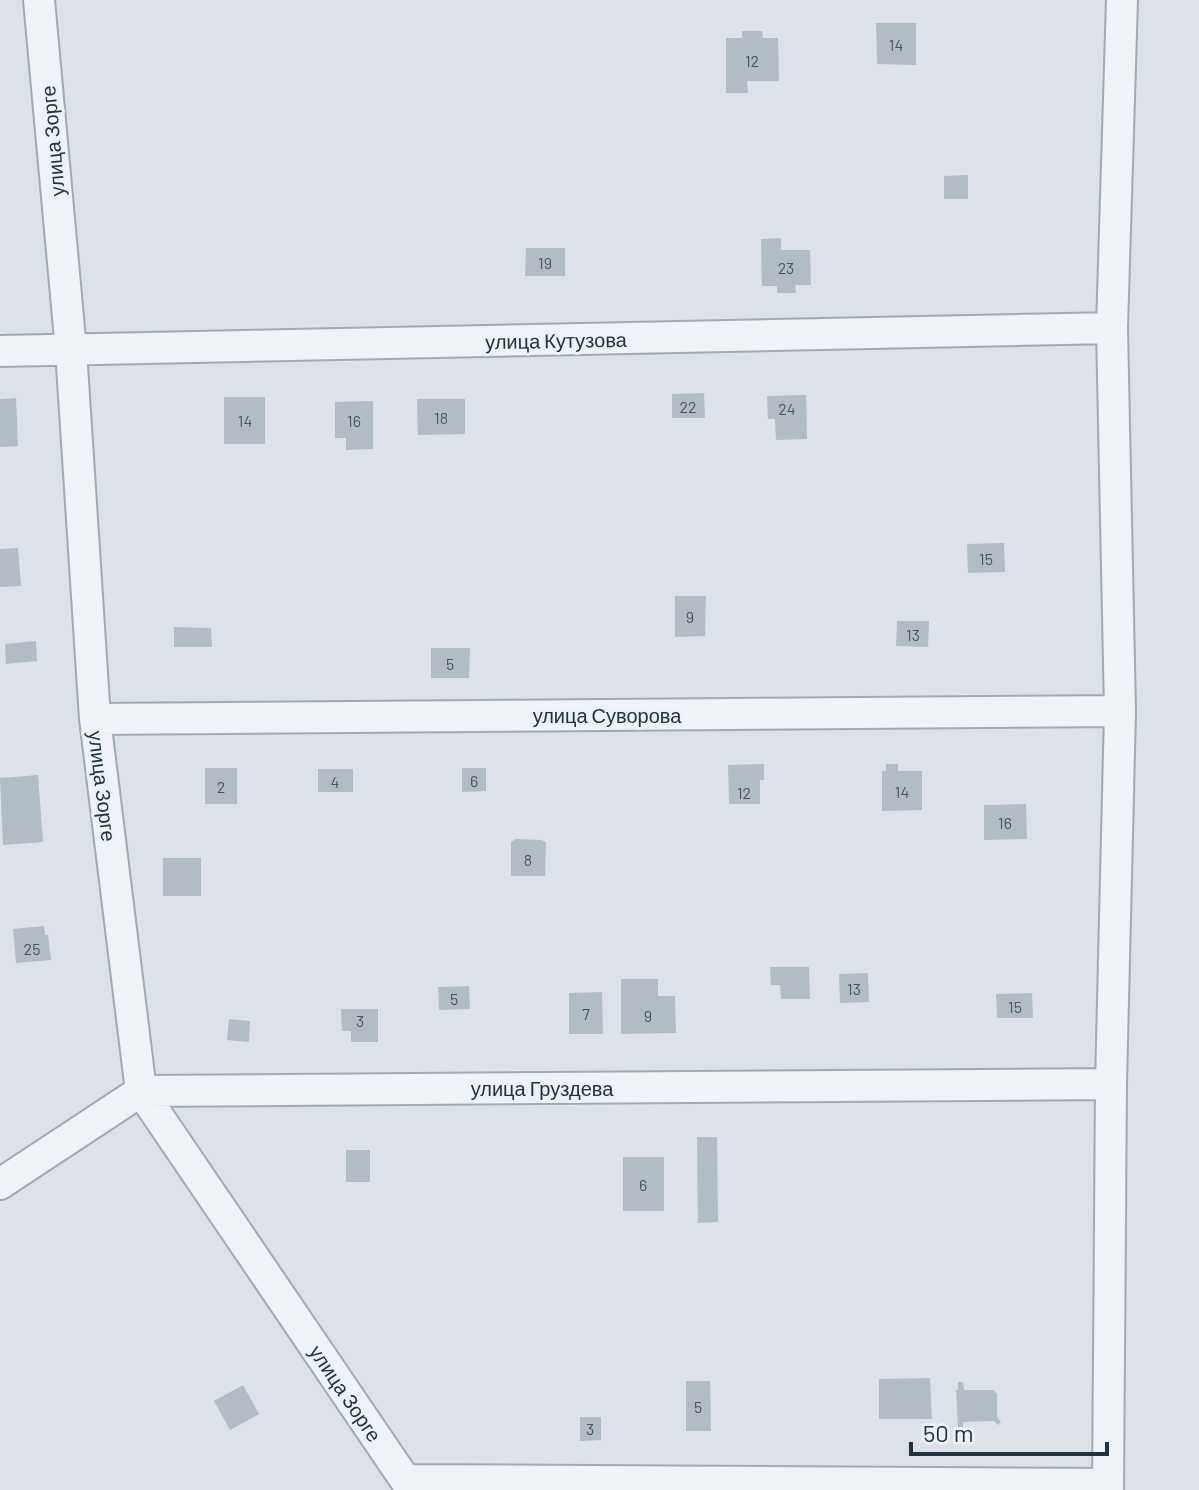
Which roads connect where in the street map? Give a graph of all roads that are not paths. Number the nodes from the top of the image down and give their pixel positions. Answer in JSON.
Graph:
{"nodes":[{"id":1,"x":39,"y":0,"type":"edge"},
{"id":2,"x":1122,"y":0,"type":"edge"},
{"id":3,"x":1112,"y":328,"type":"junction"},
{"id":4,"x":71,"y":350,"type":"junction"},
{"id":5,"x":0,"y":351,"type":"edge"},
{"id":6,"x":1120,"y":711,"type":"junction"},
{"id":7,"x":95,"y":719,"type":"junction"},
{"id":8,"x":1111,"y":1084,"type":"junction"},
{"id":9,"x":141,"y":1091,"type":"junction"},
{"id":10,"x":0,"y":1184,"type":"edge"},
{"id":11,"x":409,"y":1485,"type":"edge"},
{"id":12,"x":1108,"y":1487,"type":"edge"}],
"edges":[{"from":1,"to":4,"type":"street","name":"улица Зорге"},
{"from":2,"to":3,"type":"street"},
{"from":3,"to":4,"type":"street","name":"улица Кутузова"},
{"from":3,"to":6,"type":"street"},
{"from":4,"to":5,"type":"street","name":"улица Кутузова"},
{"from":4,"to":7,"type":"street","name":"улица Зорге"},
{"from":6,"to":7,"type":"street","name":"улица Суворова"},
{"from":6,"to":8,"type":"street"},
{"from":7,"to":9,"type":"street","name":"улица Зорге"},
{"from":8,"to":9,"type":"street","name":"улица Груздева"},
{"from":8,"to":12,"type":"street"},
{"from":9,"to":10,"type":"street"},
{"from":9,"to":11,"type":"street","name":"улица Зорге"},
{"from":11,"to":12,"type":"street"}]}
